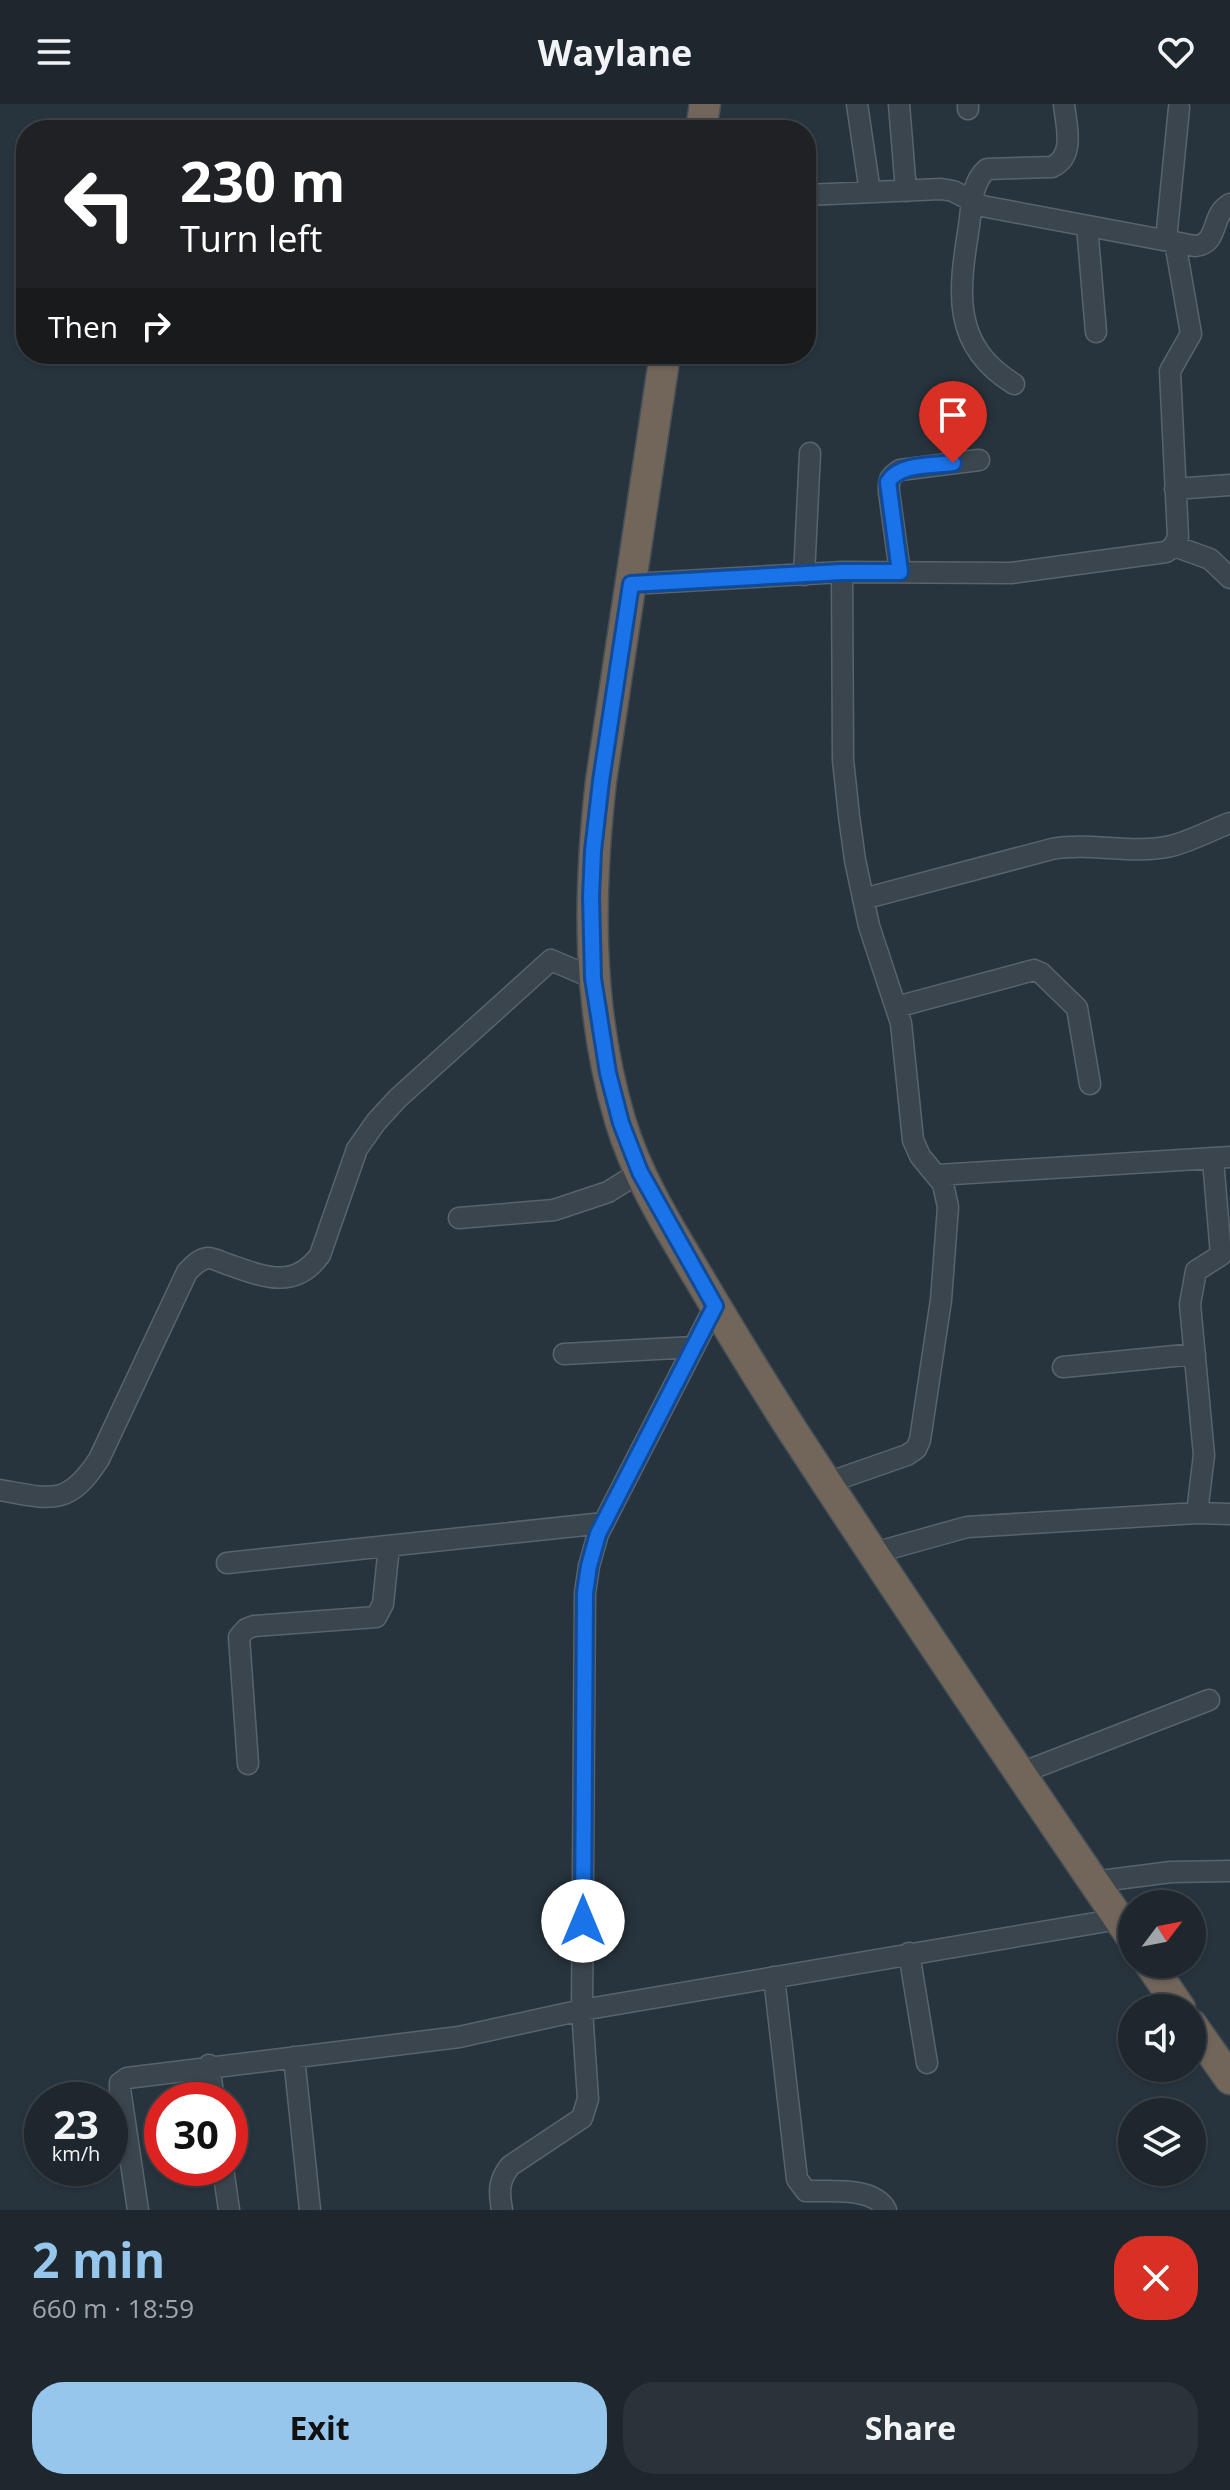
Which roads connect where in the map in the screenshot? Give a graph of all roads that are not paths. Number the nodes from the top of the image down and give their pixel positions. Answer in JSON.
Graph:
{"nodes":[{"id":1,"x":857,"y":104,"type":"edge"},
{"id":2,"x":899,"y":104,"type":"edge"},
{"id":3,"x":1064,"y":104,"type":"edge"},
{"id":4,"x":1179,"y":108,"type":"dead end"},
{"id":5,"x":906,"y":191,"type":"junction"},
{"id":6,"x":870,"y":192,"type":"junction"},
{"id":7,"x":816,"y":195,"type":"edge"},
{"id":8,"x":972,"y":203,"type":"junction"},
{"id":9,"x":1230,"y":204,"type":"edge"},
{"id":10,"x":1087,"y":226,"type":"junction"},
{"id":11,"x":1170,"y":241,"type":"junction"},
{"id":12,"x":1096,"y":332,"type":"dead end"},
{"id":13,"x":664,"y":364,"type":"edge"},
{"id":14,"x":1014,"y":384,"type":"dead end"},
{"id":15,"x":810,"y":453,"type":"dead end"},
{"id":16,"x":979,"y":460,"type":"dead end"},
{"id":17,"x":1230,"y":485,"type":"edge"},
{"id":18,"x":1175,"y":489,"type":"junction"},
{"id":19,"x":1174,"y":546,"type":"junction"},
{"id":20,"x":842,"y":572,"type":"junction"},
{"id":21,"x":900,"y":572,"type":"junction"},
{"id":22,"x":804,"y":575,"type":"junction"},
{"id":23,"x":1230,"y":578,"type":"edge"},
{"id":24,"x":631,"y":584,"type":"junction"},
{"id":25,"x":1230,"y":823,"type":"edge"},
{"id":26,"x":863,"y":899,"type":"junction"},
{"id":27,"x":593,"y":978,"type":"junction"},
{"id":28,"x":896,"y":1007,"type":"junction"},
{"id":29,"x":1090,"y":1084,"type":"dead end"},
{"id":30,"x":1222,"y":1158,"type":"edge"},
{"id":31,"x":640,"y":1172,"type":"junction"},
{"id":32,"x":938,"y":1175,"type":"junction"},
{"id":33,"x":459,"y":1218,"type":"dead end"},
{"id":34,"x":715,"y":1306,"type":"junction"},
{"id":35,"x":694,"y":1347,"type":"junction"},
{"id":36,"x":564,"y":1354,"type":"dead end"},
{"id":37,"x":1195,"y":1354,"type":"junction"},
{"id":38,"x":1063,"y":1367,"type":"dead end"},
{"id":39,"x":827,"y":1483,"type":"junction"},
{"id":40,"x":0,"y":1490,"type":"edge"},
{"id":41,"x":1197,"y":1513,"type":"junction"},
{"id":42,"x":1230,"y":1514,"type":"edge"},
{"id":43,"x":604,"y":1523,"type":"junction"},
{"id":44,"x":389,"y":1546,"type":"junction"},
{"id":45,"x":874,"y":1553,"type":"junction"},
{"id":46,"x":227,"y":1563,"type":"dead end"},
{"id":47,"x":1209,"y":1700,"type":"dead end"},
{"id":48,"x":248,"y":1764,"type":"dead end"},
{"id":49,"x":1021,"y":1773,"type":"junction"},
{"id":50,"x":1230,"y":1871,"type":"edge"},
{"id":51,"x":1093,"y":1882,"type":"junction"},
{"id":52,"x":1118,"y":1918,"type":"edge"},
{"id":53,"x":1118,"y":1930,"type":"edge"},
{"id":54,"x":909,"y":1953,"type":"junction"},
{"id":55,"x":774,"y":1977,"type":"junction"},
{"id":56,"x":582,"y":2010,"type":"junction"},
{"id":57,"x":1206,"y":2045,"type":"edge"},
{"id":58,"x":294,"y":2057,"type":"junction"},
{"id":59,"x":927,"y":2063,"type":"dead end"},
{"id":60,"x":209,"y":2065,"type":"junction"},
{"id":61,"x":1230,"y":2079,"type":"edge"},
{"id":62,"x":211,"y":2082,"type":"edge"},
{"id":63,"x":226,"y":2186,"type":"edge"},
{"id":64,"x":138,"y":2210,"type":"edge"},
{"id":65,"x":229,"y":2210,"type":"edge"},
{"id":66,"x":310,"y":2210,"type":"edge"},
{"id":67,"x":502,"y":2210,"type":"edge"},
{"id":68,"x":886,"y":2210,"type":"edge"}],
"edges":[{"from":1,"to":6,"type":"street"},
{"from":2,"to":5,"type":"street"},
{"from":3,"to":8,"type":"street"},
{"from":4,"to":11,"type":"street"},
{"from":5,"to":6,"type":"street"},
{"from":5,"to":8,"type":"street"},
{"from":6,"to":7,"type":"street"},
{"from":8,"to":10,"type":"street"},
{"from":8,"to":14,"type":"street"},
{"from":9,"to":11,"type":"street"},
{"from":10,"to":11,"type":"street"},
{"from":10,"to":12,"type":"street"},
{"from":11,"to":18,"type":"street"},
{"from":13,"to":24,"type":"highway"},
{"from":15,"to":22,"type":"street"},
{"from":16,"to":21,"type":"street"},
{"from":17,"to":18,"type":"street"},
{"from":18,"to":19,"type":"street"},
{"from":19,"to":21,"type":"street"},
{"from":19,"to":23,"type":"street"},
{"from":20,"to":21,"type":"street"},
{"from":20,"to":22,"type":"street"},
{"from":20,"to":26,"type":"street"},
{"from":22,"to":24,"type":"street"},
{"from":24,"to":27,"type":"highway"},
{"from":25,"to":26,"type":"street"},
{"from":26,"to":28,"type":"street"},
{"from":27,"to":31,"type":"highway"},
{"from":27,"to":40,"type":"street"},
{"from":28,"to":29,"type":"street"},
{"from":28,"to":32,"type":"street"},
{"from":30,"to":32,"type":"street"},
{"from":30,"to":37,"type":"street"},
{"from":31,"to":33,"type":"street"},
{"from":31,"to":34,"type":"highway"},
{"from":32,"to":39,"type":"street"},
{"from":34,"to":35,"type":"street"},
{"from":34,"to":39,"type":"highway"},
{"from":35,"to":36,"type":"street"},
{"from":35,"to":43,"type":"street"},
{"from":37,"to":38,"type":"street"},
{"from":37,"to":41,"type":"street"},
{"from":39,"to":45,"type":"highway"},
{"from":41,"to":42,"type":"street"},
{"from":41,"to":45,"type":"street"},
{"from":43,"to":44,"type":"street"},
{"from":43,"to":56,"type":"street"},
{"from":44,"to":46,"type":"street"},
{"from":44,"to":48,"type":"street"},
{"from":45,"to":49,"type":"highway"},
{"from":47,"to":49,"type":"street"},
{"from":49,"to":51,"type":"highway"},
{"from":50,"to":51,"type":"street"},
{"from":51,"to":52,"type":"highway"},
{"from":53,"to":54,"type":"street"},
{"from":54,"to":55,"type":"street"},
{"from":54,"to":59,"type":"street"},
{"from":55,"to":56,"type":"street"},
{"from":55,"to":68,"type":"street"},
{"from":56,"to":58,"type":"street"},
{"from":56,"to":67,"type":"street"},
{"from":57,"to":61,"type":"highway"},
{"from":58,"to":60,"type":"street"},
{"from":58,"to":66,"type":"street"},
{"from":60,"to":62,"type":"street"},
{"from":60,"to":64,"type":"street"},
{"from":63,"to":65,"type":"street"}]}
